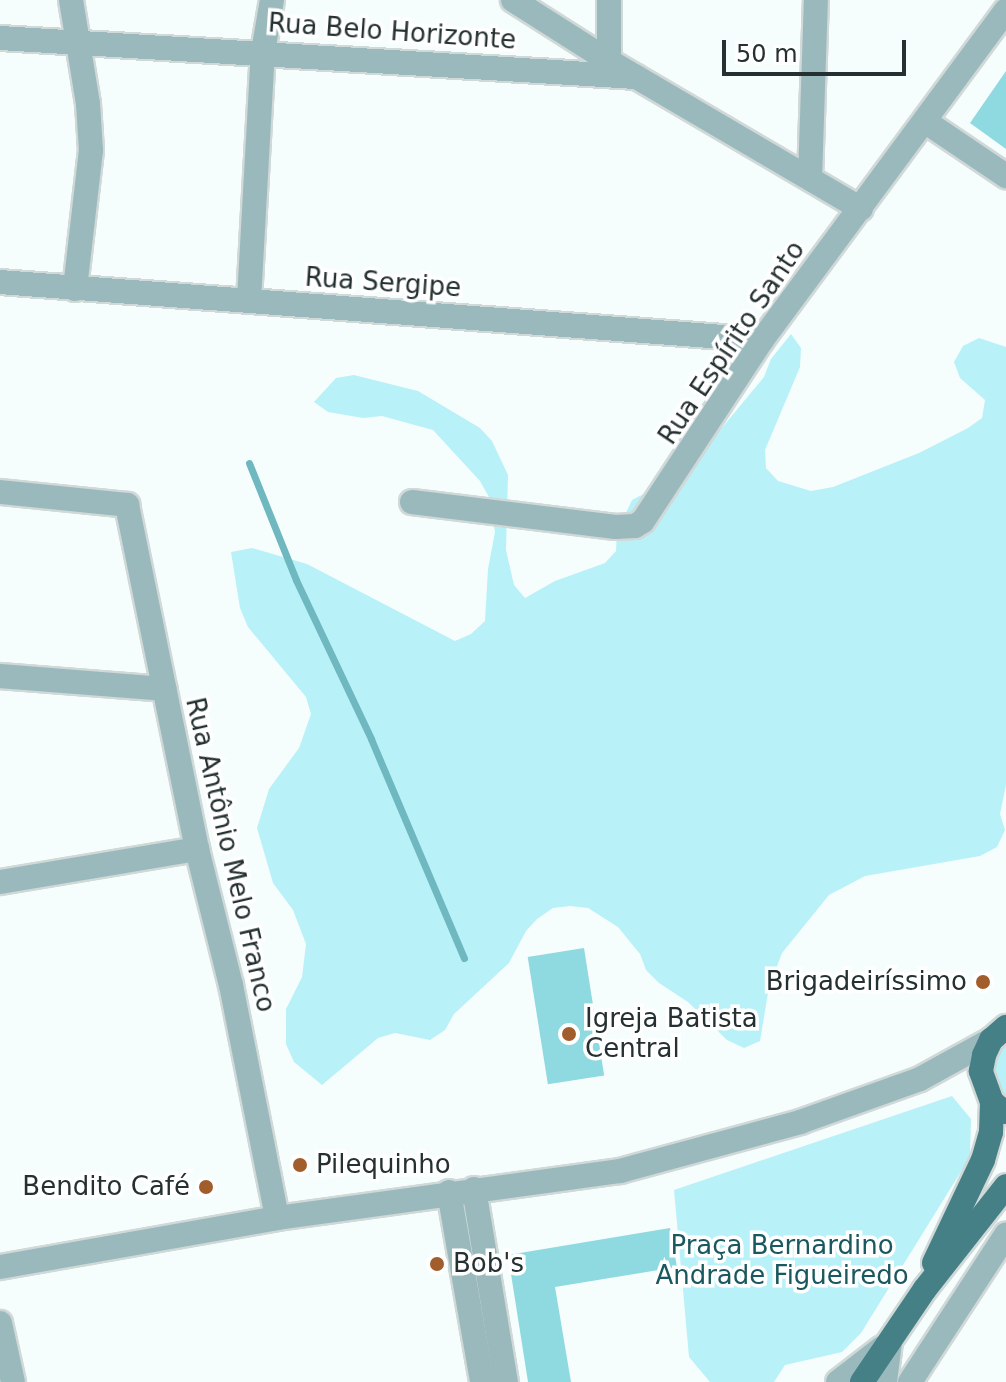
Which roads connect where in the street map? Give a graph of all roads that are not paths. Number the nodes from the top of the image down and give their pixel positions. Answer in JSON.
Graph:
{"nodes":[{"id":1,"x":71,"y":0,"type":"edge"},
{"id":2,"x":272,"y":0,"type":"edge"},
{"id":3,"x":513,"y":0,"type":"edge"},
{"id":4,"x":609,"y":0,"type":"edge"},
{"id":5,"x":816,"y":0,"type":"edge"},
{"id":6,"x":1006,"y":10,"type":"edge"},
{"id":7,"x":0,"y":38,"type":"edge"},
{"id":8,"x":77,"y":40,"type":"junction"},
{"id":9,"x":263,"y":52,"type":"junction"},
{"id":10,"x":609,"y":61,"type":"junction"},
{"id":11,"x":636,"y":77,"type":"junction"},
{"id":12,"x":926,"y":122,"type":"junction"},
{"id":13,"x":1006,"y":176,"type":"edge"},
{"id":14,"x":810,"y":178,"type":"junction"},
{"id":15,"x":861,"y":209,"type":"junction"},
{"id":16,"x":0,"y":282,"type":"edge"},
{"id":17,"x":75,"y":289,"type":"junction"},
{"id":18,"x":249,"y":300,"type":"junction"},
{"id":19,"x":762,"y":340,"type":"junction"},
{"id":20,"x":0,"y":492,"type":"edge"},
{"id":21,"x":412,"y":502,"type":"dead end"},
{"id":22,"x":0,"y":676,"type":"edge"},
{"id":23,"x":164,"y":689,"type":"junction"},
{"id":24,"x":197,"y":849,"type":"junction"},
{"id":25,"x":0,"y":882,"type":"edge"},
{"id":26,"x":999,"y":1034,"type":"edge"},
{"id":27,"x":999,"y":1107,"type":"edge"},
{"id":28,"x":1006,"y":1186,"type":"edge"},
{"id":29,"x":474,"y":1189,"type":"junction"},
{"id":30,"x":449,"y":1192,"type":"junction"},
{"id":31,"x":277,"y":1218,"type":"junction"},
{"id":32,"x":1006,"y":1235,"type":"edge"},
{"id":33,"x":0,"y":1267,"type":"edge"},
{"id":34,"x":925,"y":1289,"type":"junction"},
{"id":35,"x":0,"y":1323,"type":"edge"},
{"id":36,"x":890,"y":1342,"type":"junction"},
{"id":37,"x":13,"y":1382,"type":"edge"},
{"id":38,"x":482,"y":1382,"type":"edge"},
{"id":39,"x":506,"y":1382,"type":"edge"},
{"id":40,"x":838,"y":1382,"type":"edge"},
{"id":41,"x":862,"y":1382,"type":"edge"},
{"id":42,"x":885,"y":1382,"type":"edge"},
{"id":43,"x":910,"y":1382,"type":"edge"}],
"edges":[{"from":1,"to":8,"type":"street"},
{"from":2,"to":9,"type":"street"},
{"from":3,"to":10,"type":"street"},
{"from":4,"to":10,"type":"street"},
{"from":5,"to":14,"type":"street"},
{"from":6,"to":12,"type":"street","name":"Rua Espírito Santo"},
{"from":7,"to":8,"type":"street","name":"Rua Belo Horizonte"},
{"from":8,"to":9,"type":"street","name":"Rua Belo Horizonte"},
{"from":8,"to":17,"type":"street"},
{"from":9,"to":11,"type":"street","name":"Rua Belo Horizonte"},
{"from":9,"to":18,"type":"street"},
{"from":10,"to":11,"type":"street"},
{"from":11,"to":14,"type":"street"},
{"from":12,"to":13,"type":"street"},
{"from":12,"to":15,"type":"street","name":"Rua Espírito Santo"},
{"from":14,"to":15,"type":"street"},
{"from":15,"to":19,"type":"street","name":"Rua Espírito Santo"},
{"from":16,"to":17,"type":"street","name":"Rua Sergipe"},
{"from":17,"to":18,"type":"street","name":"Rua Sergipe"},
{"from":18,"to":19,"type":"street","name":"Rua Sergipe"},
{"from":19,"to":21,"type":"street","name":"Rua Espírito Santo"},
{"from":20,"to":23,"type":"street","name":"Rua Antônio Melo Franco"},
{"from":22,"to":23,"type":"street"},
{"from":23,"to":24,"type":"street","name":"Rua Antônio Melo Franco"},
{"from":24,"to":25,"type":"street"},
{"from":24,"to":31,"type":"street","name":"Rua Antônio Melo Franco"},
{"from":26,"to":27,"type":"main road"},
{"from":26,"to":29,"type":"street"},
{"from":27,"to":34,"type":"main road"},
{"from":28,"to":34,"type":"main road"},
{"from":29,"to":30,"type":"street"},
{"from":29,"to":39,"type":"street"},
{"from":30,"to":31,"type":"street"},
{"from":30,"to":38,"type":"street"},
{"from":31,"to":33,"type":"street"},
{"from":32,"to":43,"type":"street"},
{"from":34,"to":36,"type":"main road"},
{"from":35,"to":37,"type":"street"},
{"from":36,"to":40,"type":"street"},
{"from":36,"to":41,"type":"main road"},
{"from":36,"to":42,"type":"street"}]}
